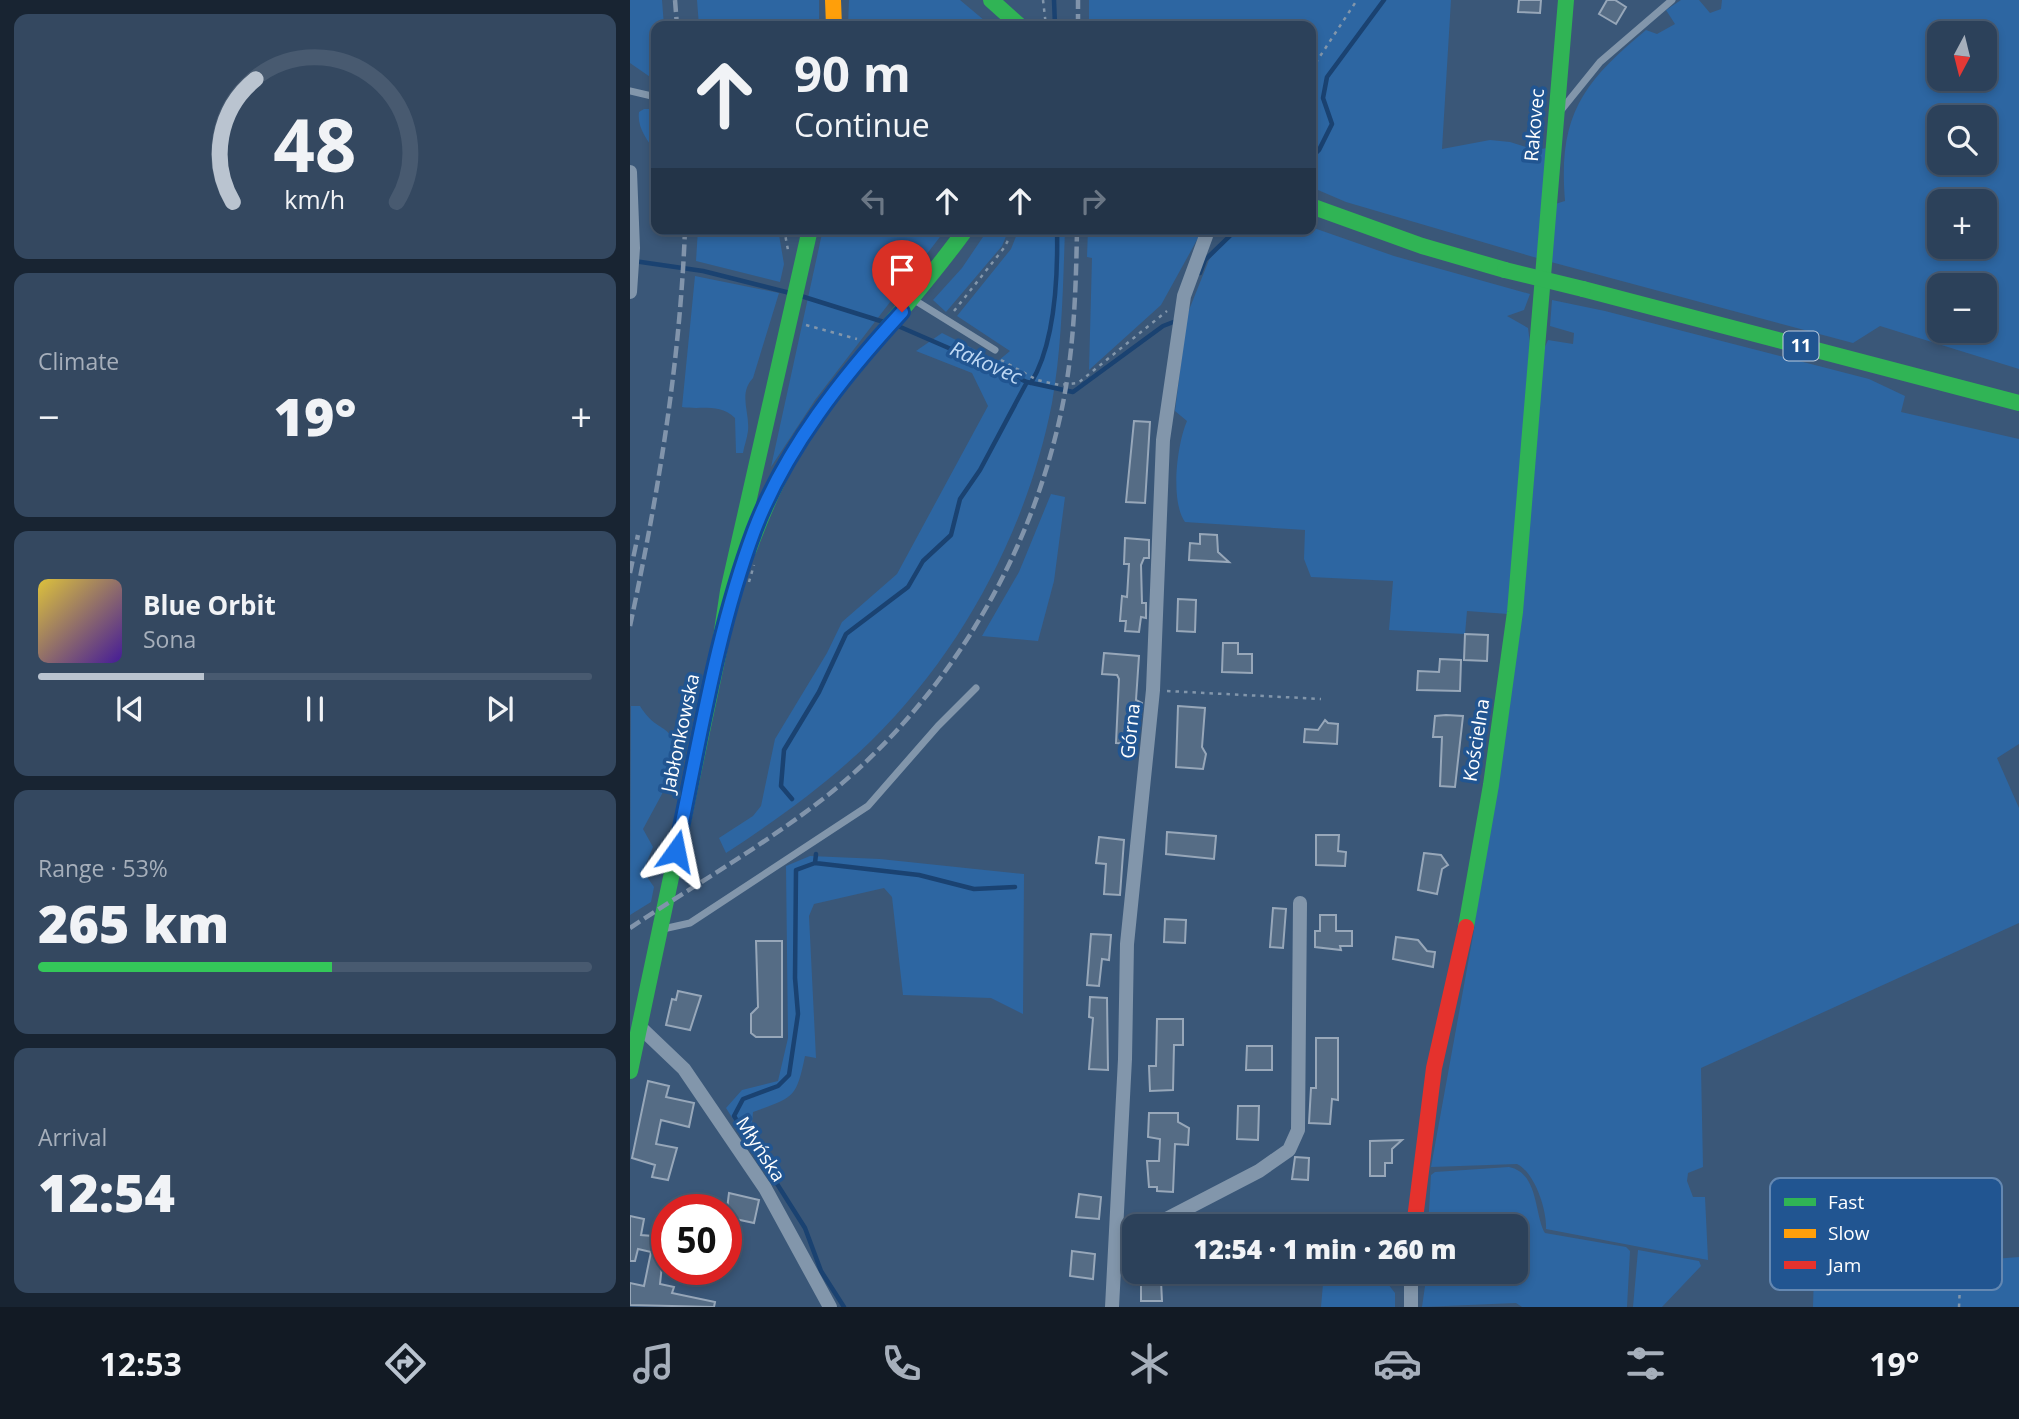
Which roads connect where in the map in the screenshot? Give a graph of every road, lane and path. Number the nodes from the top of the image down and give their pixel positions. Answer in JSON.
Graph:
{"nodes":[{"id":1,"x":833,"y":0,"type":"edge"},
{"id":2,"x":991,"y":0,"type":"edge"},
{"id":3,"x":1009,"y":0,"type":"edge"},
{"id":4,"x":1044,"y":0,"type":"edge"},
{"id":5,"x":1357,"y":0,"type":"edge"},
{"id":6,"x":1566,"y":0,"type":"edge"},
{"id":7,"x":1672,"y":0,"type":"edge"},
{"id":8,"x":834,"y":21,"type":"edge"},
{"id":9,"x":1011,"y":21,"type":"edge"},
{"id":10,"x":1014,"y":21,"type":"edge"},
{"id":11,"x":1046,"y":21,"type":"edge"},
{"id":12,"x":1316,"y":62,"type":"edge"},
{"id":13,"x":630,"y":92,"type":"edge"},
{"id":14,"x":651,"y":96,"type":"edge"},
{"id":15,"x":1556,"y":118,"type":"junction"},
{"id":16,"x":630,"y":172,"type":"edge"},
{"id":17,"x":1316,"y":208,"type":"edge"},
{"id":18,"x":809,"y":235,"type":"edge"},
{"id":19,"x":962,"y":235,"type":"edge"},
{"id":20,"x":1011,"y":235,"type":"edge"},
{"id":21,"x":1206,"y":236,"type":"dead end"},
{"id":22,"x":1544,"y":254,"type":"joint"},
{"id":23,"x":630,"y":292,"type":"edge"},
{"id":24,"x":912,"y":299,"type":"junction"},
{"id":25,"x":1171,"y":317,"type":"dead end"},
{"id":26,"x":790,"y":318,"type":"junction"},
{"id":27,"x":949,"y":319,"type":"junction"},
{"id":28,"x":877,"y":340,"type":"junction"},
{"id":29,"x":995,"y":350,"type":"joint"},
{"id":30,"x":2019,"y":402,"type":"edge"},
{"id":31,"x":758,"y":556,"type":"dead end"},
{"id":32,"x":746,"y":592,"type":"dead end"},
{"id":33,"x":719,"y":651,"type":"junction"},
{"id":34,"x":976,"y":688,"type":"dead end"},
{"id":35,"x":1153,"y":690,"type":"junction"},
{"id":36,"x":1321,"y":699,"type":"dead end"},
{"id":37,"x":1300,"y":903,"type":"dead end"},
{"id":38,"x":659,"y":930,"type":"junction"},
{"id":39,"x":640,"y":1027,"type":"junction"},
{"id":40,"x":630,"y":1071,"type":"edge"},
{"id":41,"x":1175,"y":1214,"type":"edge"},
{"id":42,"x":1416,"y":1214,"type":"edge"},
{"id":43,"x":1122,"y":1233,"type":"edge"},
{"id":44,"x":1116,"y":1234,"type":"junction"},
{"id":45,"x":1411,"y":1284,"type":"edge"},
{"id":46,"x":830,"y":1307,"type":"edge"},
{"id":47,"x":1112,"y":1307,"type":"edge"},
{"id":48,"x":1411,"y":1307,"type":"edge"}],
"edges":[{"from":1,"to":8,"type":"main road"},
{"from":2,"to":10,"type":"main road","bridge":true},
{"from":3,"to":9,"type":"main road"},
{"from":4,"to":11,"type":"path"},
{"from":5,"to":12,"type":"path"},
{"from":6,"to":15,"type":"main road","name":"Rakovec"},
{"from":7,"to":15,"type":"lane"},
{"from":13,"to":14,"type":"lane"},
{"from":15,"to":22,"type":"main road","name":"Rakovec"},
{"from":16,"to":23,"type":"street"},
{"from":17,"to":30,"type":"main road","number":"11","bridge":true},
{"from":18,"to":26,"type":"main road"},
{"from":19,"to":24,"type":"main road"},
{"from":20,"to":27,"type":"path"},
{"from":21,"to":35,"type":"street","name":"Górna"},
{"from":22,"to":42,"type":"main road","name":"Kościelna"},
{"from":24,"to":27,"type":"lane"},
{"from":24,"to":28,"type":"main road"},
{"from":25,"to":29,"type":"path"},
{"from":26,"to":28,"type":"path"},
{"from":26,"to":33,"type":"main road"},
{"from":27,"to":29,"type":"lane"},
{"from":28,"to":33,"type":"main road"},
{"from":31,"to":32,"type":"path"},
{"from":33,"to":38,"type":"main road","name":"Jabłonkowska"},
{"from":34,"to":38,"type":"lane"},
{"from":35,"to":36,"type":"path"},
{"from":35,"to":44,"type":"street","name":"Górna"},
{"from":37,"to":41,"type":"street"},
{"from":38,"to":39,"type":"main road","name":"Jabłonkowska"},
{"from":39,"to":40,"type":"main road","name":"Jabłonkowska"},
{"from":39,"to":46,"type":"street","name":"Młyńska"},
{"from":43,"to":44,"type":"street"},
{"from":44,"to":47,"type":"street","name":"Górna"},
{"from":45,"to":48,"type":"street"}]}
